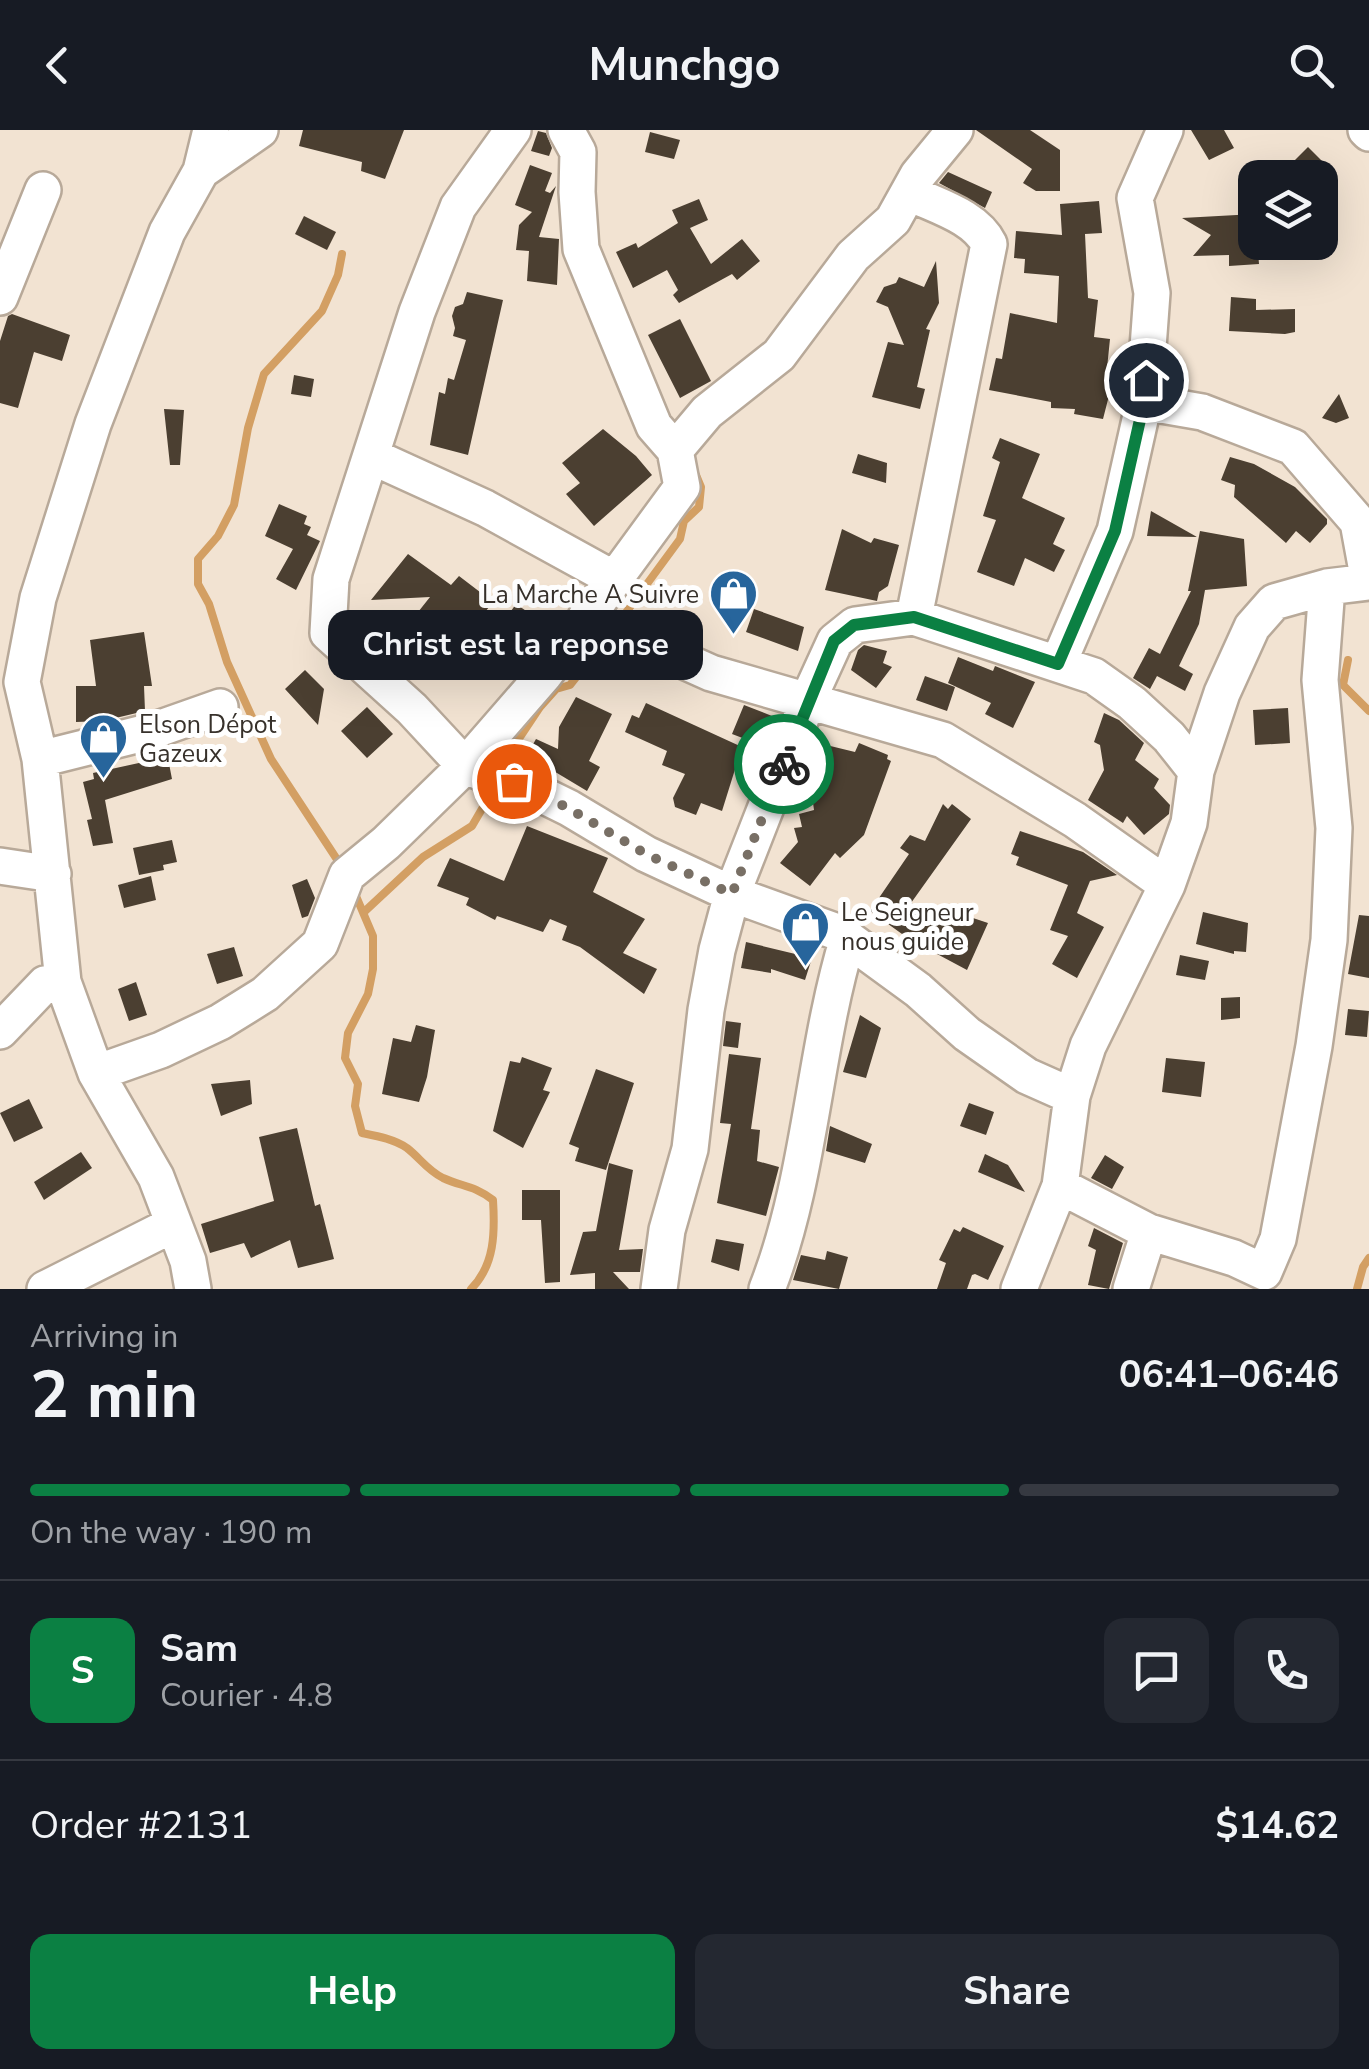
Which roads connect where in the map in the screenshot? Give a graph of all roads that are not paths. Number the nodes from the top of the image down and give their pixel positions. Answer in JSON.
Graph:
{"nodes":[{"id":1,"x":211,"y":130,"type":"edge"},
{"id":2,"x":260,"y":130,"type":"edge"},
{"id":3,"x":513,"y":130,"type":"edge"},
{"id":4,"x":566,"y":130,"type":"edge"},
{"id":5,"x":955,"y":130,"type":"edge"},
{"id":6,"x":1166,"y":130,"type":"edge"},
{"id":7,"x":201,"y":170,"type":"junction"},
{"id":8,"x":43,"y":190,"type":"dead end"},
{"id":9,"x":910,"y":193,"type":"junction"},
{"id":10,"x":0,"y":297,"type":"edge"},
{"id":11,"x":1144,"y":402,"type":"junction"},
{"id":12,"x":676,"y":450,"type":"junction"},
{"id":13,"x":371,"y":456,"type":"junction"},
{"id":14,"x":614,"y":578,"type":"junction"},
{"id":15,"x":1369,"y":582,"type":"edge"},
{"id":16,"x":1327,"y":587,"type":"junction"},
{"id":17,"x":586,"y":617,"type":"junction"},
{"id":18,"x":914,"y":617,"type":"junction"},
{"id":19,"x":1058,"y":664,"type":"junction"},
{"id":20,"x":11,"y":671,"type":"edge"},
{"id":21,"x":808,"y":700,"type":"junction"},
{"id":22,"x":220,"y":707,"type":"dead end"},
{"id":23,"x":40,"y":760,"type":"junction"},
{"id":24,"x":465,"y":766,"type":"junction"},
{"id":25,"x":1196,"y":770,"type":"junction"},
{"id":26,"x":0,"y":866,"type":"edge"},
{"id":27,"x":53,"y":874,"type":"junction"},
{"id":28,"x":1167,"y":885,"type":"junction"},
{"id":29,"x":732,"y":894,"type":"junction"},
{"id":30,"x":848,"y":938,"type":"junction"},
{"id":31,"x":63,"y":982,"type":"junction"},
{"id":32,"x":0,"y":1031,"type":"edge"},
{"id":33,"x":96,"y":1073,"type":"junction"},
{"id":34,"x":1072,"y":1096,"type":"junction"},
{"id":35,"x":1060,"y":1186,"type":"junction"},
{"id":36,"x":174,"y":1224,"type":"junction"},
{"id":37,"x":1149,"y":1232,"type":"junction"},
{"id":38,"x":1261,"y":1280,"type":"edge"},
{"id":39,"x":45,"y":1289,"type":"edge"},
{"id":40,"x":192,"y":1289,"type":"edge"},
{"id":41,"x":659,"y":1289,"type":"edge"},
{"id":42,"x":767,"y":1289,"type":"edge"},
{"id":43,"x":1019,"y":1289,"type":"edge"},
{"id":44,"x":1131,"y":1289,"type":"edge"}],
"edges":[{"from":1,"to":7,"type":"street"},
{"from":2,"to":7,"type":"street"},
{"from":3,"to":13,"type":"street"},
{"from":4,"to":12,"type":"street"},
{"from":5,"to":9,"type":"street"},
{"from":6,"to":11,"type":"street"},
{"from":7,"to":20,"type":"street"},
{"from":8,"to":10,"type":"street"},
{"from":9,"to":12,"type":"street"},
{"from":9,"to":18,"type":"street"},
{"from":11,"to":15,"type":"street"},
{"from":11,"to":19,"type":"street"},
{"from":12,"to":14,"type":"street"},
{"from":13,"to":14,"type":"street"},
{"from":13,"to":24,"type":"street"},
{"from":14,"to":17,"type":"street"},
{"from":15,"to":16,"type":"street"},
{"from":16,"to":25,"type":"street"},
{"from":16,"to":38,"type":"street"},
{"from":17,"to":21,"type":"street"},
{"from":17,"to":24,"type":"street"},
{"from":18,"to":19,"type":"street"},
{"from":18,"to":21,"type":"street"},
{"from":19,"to":25,"type":"street"},
{"from":20,"to":23,"type":"street"},
{"from":21,"to":28,"type":"street"},
{"from":21,"to":29,"type":"street"},
{"from":22,"to":23,"type":"street"},
{"from":23,"to":27,"type":"street"},
{"from":24,"to":29,"type":"street"},
{"from":24,"to":33,"type":"street"},
{"from":25,"to":28,"type":"street"},
{"from":26,"to":27,"type":"street"},
{"from":27,"to":31,"type":"street"},
{"from":28,"to":34,"type":"street"},
{"from":29,"to":30,"type":"street"},
{"from":29,"to":41,"type":"street"},
{"from":30,"to":34,"type":"street"},
{"from":30,"to":42,"type":"street"},
{"from":31,"to":32,"type":"street"},
{"from":31,"to":33,"type":"street"},
{"from":33,"to":36,"type":"street"},
{"from":34,"to":35,"type":"street"},
{"from":35,"to":37,"type":"street"},
{"from":35,"to":43,"type":"street"},
{"from":36,"to":39,"type":"street"},
{"from":36,"to":40,"type":"street"},
{"from":37,"to":38,"type":"street"},
{"from":37,"to":44,"type":"street"}]}
